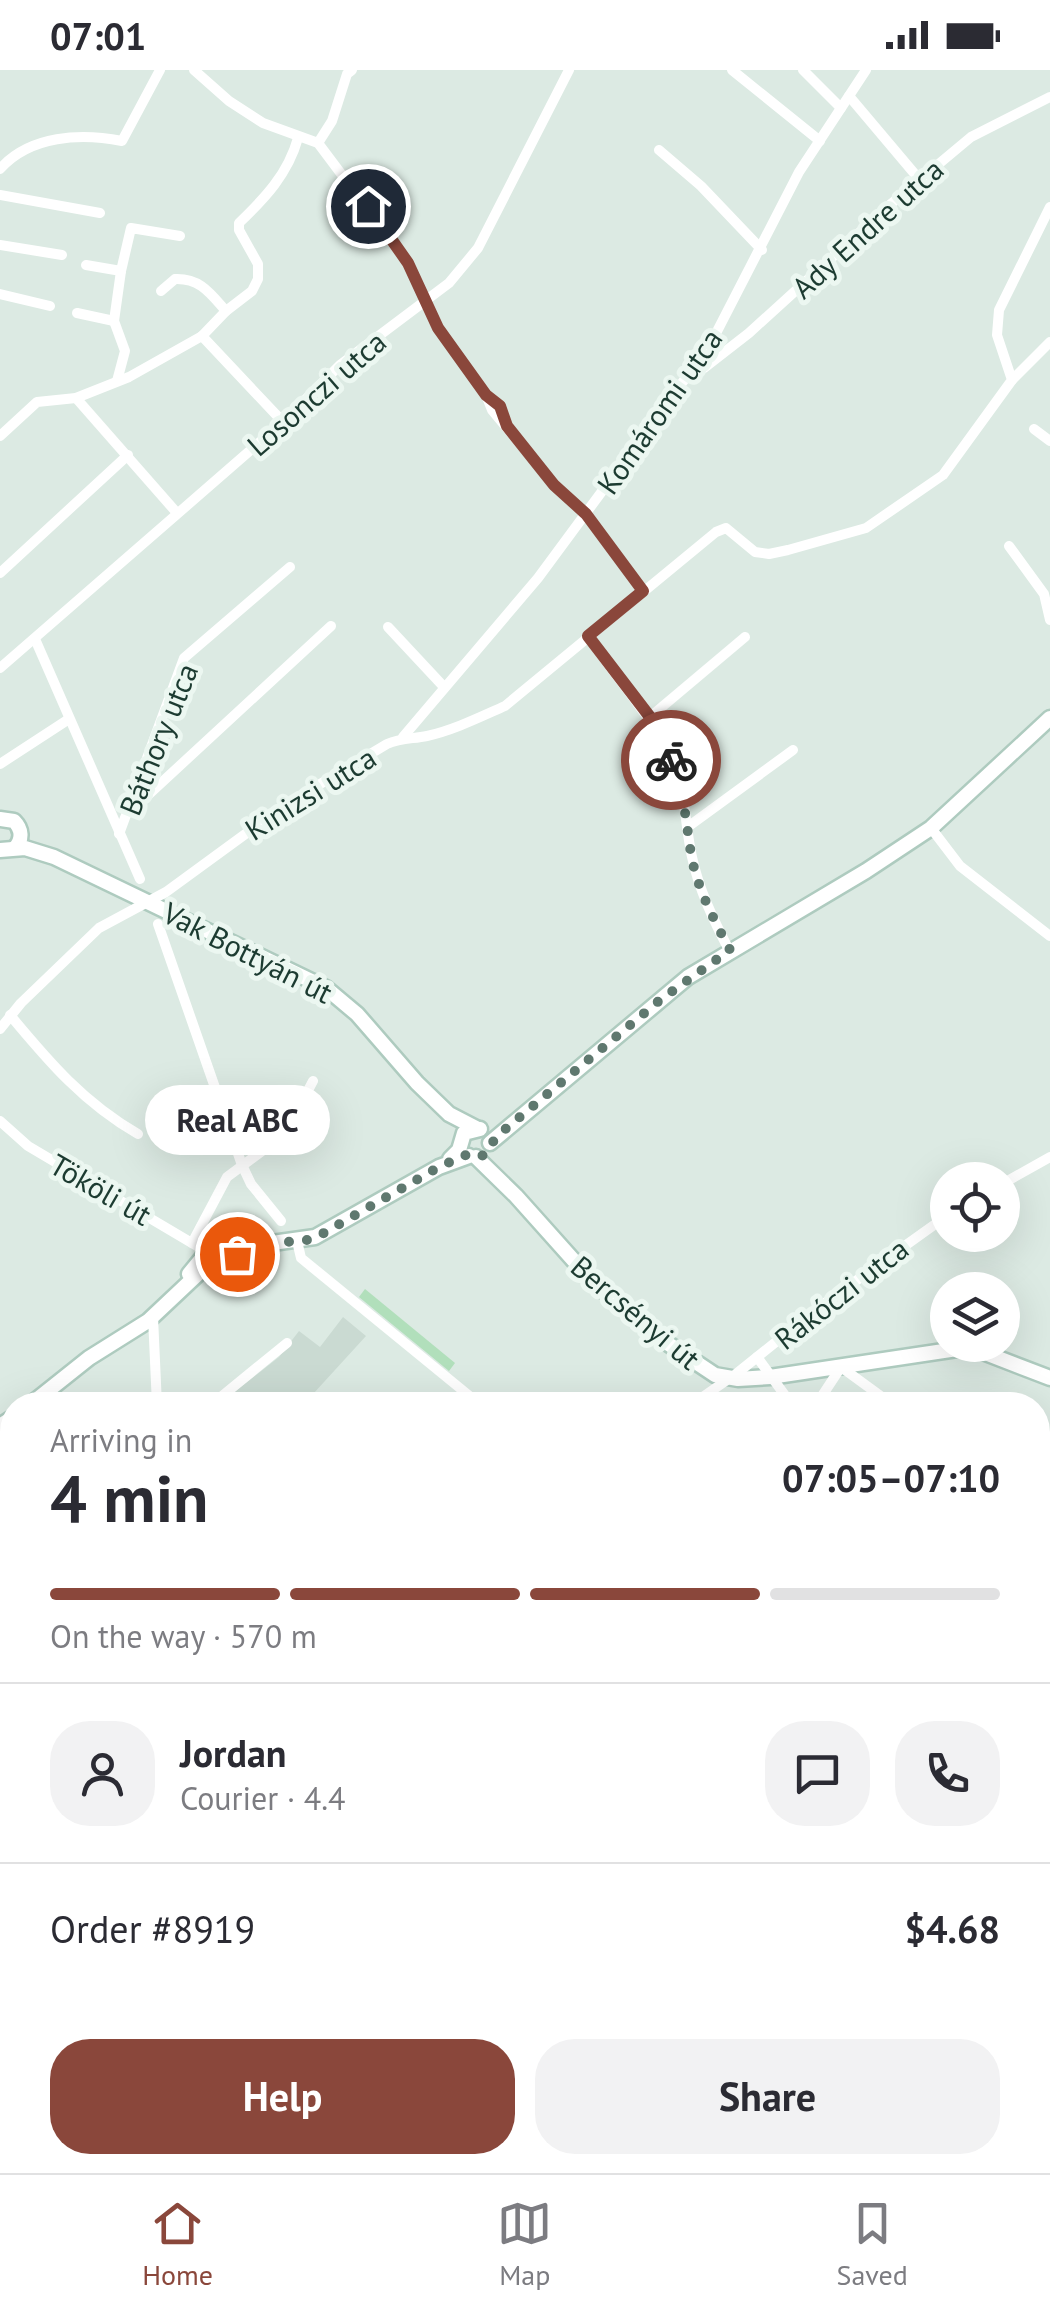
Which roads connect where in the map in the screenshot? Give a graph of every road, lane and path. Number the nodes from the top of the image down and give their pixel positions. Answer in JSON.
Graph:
{"nodes":[{"id":1,"x":160,"y":70,"type":"edge"},
{"id":2,"x":194,"y":70,"type":"edge"},
{"id":3,"x":352,"y":70,"type":"edge"},
{"id":4,"x":570,"y":70,"type":"edge"},
{"id":5,"x":732,"y":70,"type":"edge"},
{"id":6,"x":803,"y":70,"type":"edge"},
{"id":7,"x":866,"y":70,"type":"edge"},
{"id":8,"x":850,"y":96,"type":"junction"},
{"id":9,"x":1050,"y":97,"type":"edge"},
{"id":10,"x":842,"y":108,"type":"junction"},
{"id":11,"x":298,"y":138,"type":"junction"},
{"id":12,"x":820,"y":141,"type":"junction"},
{"id":13,"x":318,"y":143,"type":"junction"},
{"id":14,"x":660,"y":150,"type":"dead end"},
{"id":15,"x":0,"y":169,"type":"edge"},
{"id":16,"x":919,"y":180,"type":"junction"},
{"id":17,"x":0,"y":195,"type":"edge"},
{"id":18,"x":1050,"y":207,"type":"edge"},
{"id":19,"x":100,"y":213,"type":"dead end"},
{"id":20,"x":180,"y":236,"type":"dead end"},
{"id":21,"x":0,"y":245,"type":"edge"},
{"id":22,"x":762,"y":250,"type":"junction"},
{"id":23,"x":62,"y":255,"type":"dead end"},
{"id":24,"x":86,"y":265,"type":"dead end"},
{"id":25,"x":122,"y":272,"type":"junction"},
{"id":26,"x":161,"y":291,"type":"dead end"},
{"id":27,"x":0,"y":294,"type":"edge"},
{"id":28,"x":427,"y":301,"type":"junction"},
{"id":29,"x":50,"y":306,"type":"dead end"},
{"id":30,"x":226,"y":310,"type":"junction"},
{"id":31,"x":77,"y":313,"type":"dead end"},
{"id":32,"x":114,"y":321,"type":"junction"},
{"id":33,"x":202,"y":336,"type":"junction"},
{"id":34,"x":1050,"y":342,"type":"edge"},
{"id":35,"x":693,"y":369,"type":"junction"},
{"id":36,"x":1012,"y":380,"type":"junction"},
{"id":37,"x":117,"y":381,"type":"junction"},
{"id":38,"x":76,"y":398,"type":"junction"},
{"id":39,"x":283,"y":422,"type":"junction"},
{"id":40,"x":1034,"y":429,"type":"dead end"},
{"id":41,"x":0,"y":436,"type":"edge"},
{"id":42,"x":1050,"y":441,"type":"edge"},
{"id":43,"x":128,"y":455,"type":"junction"},
{"id":44,"x":177,"y":513,"type":"junction"},
{"id":45,"x":586,"y":514,"type":"junction"},
{"id":46,"x":1009,"y":546,"type":"dead end"},
{"id":47,"x":290,"y":566,"type":"dead end"},
{"id":48,"x":0,"y":573,"type":"edge"},
{"id":49,"x":643,"y":591,"type":"junction"},
{"id":50,"x":1050,"y":620,"type":"edge"},
{"id":51,"x":331,"y":626,"type":"dead end"},
{"id":52,"x":388,"y":628,"type":"dead end"},
{"id":53,"x":588,"y":636,"type":"junction"},
{"id":54,"x":744,"y":637,"type":"dead end"},
{"id":55,"x":35,"y":639,"type":"junction"},
{"id":56,"x":0,"y":668,"type":"edge"},
{"id":57,"x":444,"y":687,"type":"junction"},
{"id":58,"x":650,"y":717,"type":"junction"},
{"id":59,"x":1050,"y":718,"type":"edge"},
{"id":60,"x":68,"y":719,"type":"junction"},
{"id":61,"x":403,"y":737,"type":"junction"},
{"id":62,"x":793,"y":750,"type":"dead end"},
{"id":63,"x":0,"y":764,"type":"edge"},
{"id":64,"x":130,"y":812,"type":"junction"},
{"id":65,"x":1,"y":816,"type":"edge"},
{"id":66,"x":689,"y":826,"type":"junction"},
{"id":67,"x":930,"y":828,"type":"junction"},
{"id":68,"x":119,"y":834,"type":"junction"},
{"id":69,"x":12,"y":844,"type":"edge"},
{"id":70,"x":140,"y":879,"type":"dead end"},
{"id":71,"x":149,"y":901,"type":"junction"},
{"id":72,"x":158,"y":924,"type":"dead end"},
{"id":73,"x":1050,"y":936,"type":"edge"},
{"id":74,"x":730,"y":950,"type":"junction"},
{"id":75,"x":10,"y":1016,"type":"junction"},
{"id":76,"x":0,"y":1029,"type":"edge"},
{"id":77,"x":314,"y":1081,"type":"dead end"},
{"id":78,"x":417,"y":1083,"type":"junction"},
{"id":79,"x":224,"y":1118,"type":"junction"},
{"id":80,"x":0,"y":1121,"type":"edge"},
{"id":81,"x":138,"y":1134,"type":"dead end"},
{"id":82,"x":485,"y":1137,"type":"junction"},
{"id":83,"x":185,"y":1140,"type":"dead end"},
{"id":84,"x":467,"y":1150,"type":"junction"},
{"id":85,"x":1050,"y":1158,"type":"edge"},
{"id":86,"x":242,"y":1165,"type":"junction"},
{"id":87,"x":1020,"y":1174,"type":"edge"},
{"id":88,"x":516,"y":1196,"type":"junction"},
{"id":89,"x":281,"y":1221,"type":"dead end"},
{"id":90,"x":930,"y":1225,"type":"edge"},
{"id":91,"x":297,"y":1241,"type":"junction"},
{"id":92,"x":192,"y":1243,"type":"junction"},
{"id":93,"x":207,"y":1252,"type":"junction"},
{"id":94,"x":228,"y":1256,"type":"junction"},
{"id":95,"x":179,"y":1289,"type":"junction"},
{"id":96,"x":153,"y":1317,"type":"junction"},
{"id":97,"x":287,"y":1342,"type":"dead end"},
{"id":98,"x":757,"y":1357,"type":"junction"},
{"id":99,"x":841,"y":1367,"type":"junction"},
{"id":100,"x":733,"y":1376,"type":"junction"},
{"id":101,"x":770,"y":1377,"type":"junction"},
{"id":102,"x":1050,"y":1378,"type":"edge"},
{"id":103,"x":46,"y":1392,"type":"edge"},
{"id":104,"x":156,"y":1392,"type":"edge"},
{"id":105,"x":227,"y":1392,"type":"edge"},
{"id":106,"x":462,"y":1392,"type":"edge"},
{"id":107,"x":710,"y":1392,"type":"edge"},
{"id":108,"x":782,"y":1392,"type":"edge"},
{"id":109,"x":825,"y":1392,"type":"edge"},
{"id":110,"x":876,"y":1392,"type":"edge"}],
"edges":[{"from":1,"to":15,"type":"street"},
{"from":2,"to":11,"type":"street"},
{"from":3,"to":13,"type":"street"},
{"from":4,"to":28,"type":"street","name":"Losonczi utca"},
{"from":5,"to":12,"type":"street"},
{"from":6,"to":10,"type":"street"},
{"from":7,"to":8,"type":"street","name":"Komáromi utca"},
{"from":8,"to":10,"type":"street","name":"Komáromi utca"},
{"from":8,"to":16,"type":"street"},
{"from":9,"to":16,"type":"street","name":"Ady Endre utca"},
{"from":10,"to":12,"type":"street","name":"Komáromi utca"},
{"from":11,"to":13,"type":"street"},
{"from":11,"to":30,"type":"street"},
{"from":12,"to":22,"type":"street","name":"Komáromi utca"},
{"from":13,"to":28,"type":"street"},
{"from":14,"to":22,"type":"street"},
{"from":16,"to":35,"type":"street","name":"Ady Endre utca"},
{"from":17,"to":19,"type":"street"},
{"from":18,"to":36,"type":"street"},
{"from":20,"to":25,"type":"street"},
{"from":21,"to":23,"type":"street"},
{"from":22,"to":35,"type":"street","name":"Komáromi utca"},
{"from":24,"to":25,"type":"street"},
{"from":25,"to":32,"type":"street"},
{"from":26,"to":30,"type":"street"},
{"from":27,"to":29,"type":"street"},
{"from":28,"to":39,"type":"street","name":"Losonczi utca"},
{"from":28,"to":45,"type":"street"},
{"from":30,"to":33,"type":"street"},
{"from":31,"to":32,"type":"street"},
{"from":32,"to":37,"type":"street"},
{"from":33,"to":37,"type":"street"},
{"from":33,"to":39,"type":"street"},
{"from":34,"to":36,"type":"street"},
{"from":35,"to":45,"type":"street","name":"Komáromi utca"},
{"from":36,"to":49,"type":"street","name":"Kinizsi utca"},
{"from":37,"to":38,"type":"street"},
{"from":38,"to":41,"type":"street"},
{"from":38,"to":43,"type":"street"},
{"from":39,"to":44,"type":"street","name":"Losonczi utca"},
{"from":40,"to":42,"type":"street"},
{"from":43,"to":44,"type":"street"},
{"from":43,"to":48,"type":"street"},
{"from":44,"to":55,"type":"street","name":"Losonczi utca"},
{"from":45,"to":49,"type":"street"},
{"from":45,"to":57,"type":"street","name":"Komáromi utca"},
{"from":46,"to":50,"type":"street"},
{"from":47,"to":64,"type":"street","name":"Báthory utca"},
{"from":49,"to":53,"type":"street","name":"Kinizsi utca"},
{"from":51,"to":64,"type":"street"},
{"from":52,"to":57,"type":"street"},
{"from":53,"to":58,"type":"street"},
{"from":53,"to":61,"type":"street","name":"Kinizsi utca"},
{"from":54,"to":58,"type":"street"},
{"from":55,"to":56,"type":"street","name":"Losonczi utca"},
{"from":55,"to":60,"type":"street"},
{"from":57,"to":61,"type":"street","name":"Komáromi utca"},
{"from":58,"to":66,"type":"street"},
{"from":59,"to":67,"type":"street"},
{"from":60,"to":63,"type":"street"},
{"from":60,"to":68,"type":"street"},
{"from":61,"to":71,"type":"street","name":"Kinizsi utca"},
{"from":62,"to":66,"type":"street"},
{"from":64,"to":68,"type":"street","name":"Báthory utca"},
{"from":65,"to":69,"type":"street"},
{"from":66,"to":74,"type":"street"},
{"from":67,"to":73,"type":"street"},
{"from":67,"to":74,"type":"street"},
{"from":68,"to":70,"type":"street"},
{"from":69,"to":71,"type":"street","name":"Vak Bottyán út"},
{"from":71,"to":75,"type":"street","name":"Kinizsi utca"},
{"from":71,"to":78,"type":"street","name":"Vak Bottyán út"},
{"from":72,"to":79,"type":"street"},
{"from":74,"to":82,"type":"street"},
{"from":75,"to":76,"type":"street","name":"Kinizsi utca"},
{"from":75,"to":81,"type":"street"},
{"from":77,"to":86,"type":"street"},
{"from":78,"to":82,"type":"street","name":"Vak Bottyán út"},
{"from":78,"to":84,"type":"street","name":"Vak Bottyán út"},
{"from":79,"to":83,"type":"street"},
{"from":79,"to":86,"type":"street"},
{"from":80,"to":92,"type":"street","name":"Tököli út"},
{"from":82,"to":84,"type":"street"},
{"from":82,"to":84,"type":"street"},
{"from":82,"to":88,"type":"street","name":"Bercsényi út"},
{"from":84,"to":88,"type":"street","name":"Bercsényi út"},
{"from":84,"to":91,"type":"street"},
{"from":85,"to":87,"type":"street"},
{"from":86,"to":89,"type":"street"},
{"from":86,"to":92,"type":"street"},
{"from":88,"to":100,"type":"street","name":"Bercsényi út"},
{"from":90,"to":98,"type":"street","name":"Rákóczi utca"},
{"from":91,"to":94,"type":"street"},
{"from":91,"to":106,"type":"street"},
{"from":92,"to":93,"type":"street","name":"Tököli út"},
{"from":93,"to":94,"type":"street"},
{"from":93,"to":95,"type":"street"},
{"from":94,"to":95,"type":"street"},
{"from":95,"to":96,"type":"street"},
{"from":96,"to":103,"type":"street"},
{"from":96,"to":104,"type":"street"},
{"from":97,"to":105,"type":"street"},
{"from":98,"to":100,"type":"street","name":"Rákóczi utca"},
{"from":98,"to":101,"type":"street"},
{"from":99,"to":101,"type":"street","name":"Bercsényi út"},
{"from":99,"to":102,"type":"street","name":"Bercsényi út"},
{"from":99,"to":109,"type":"street"},
{"from":99,"to":110,"type":"street"},
{"from":100,"to":101,"type":"street","name":"Bercsényi út"},
{"from":100,"to":107,"type":"street","name":"Rákóczi utca"},
{"from":101,"to":108,"type":"street"}]}
